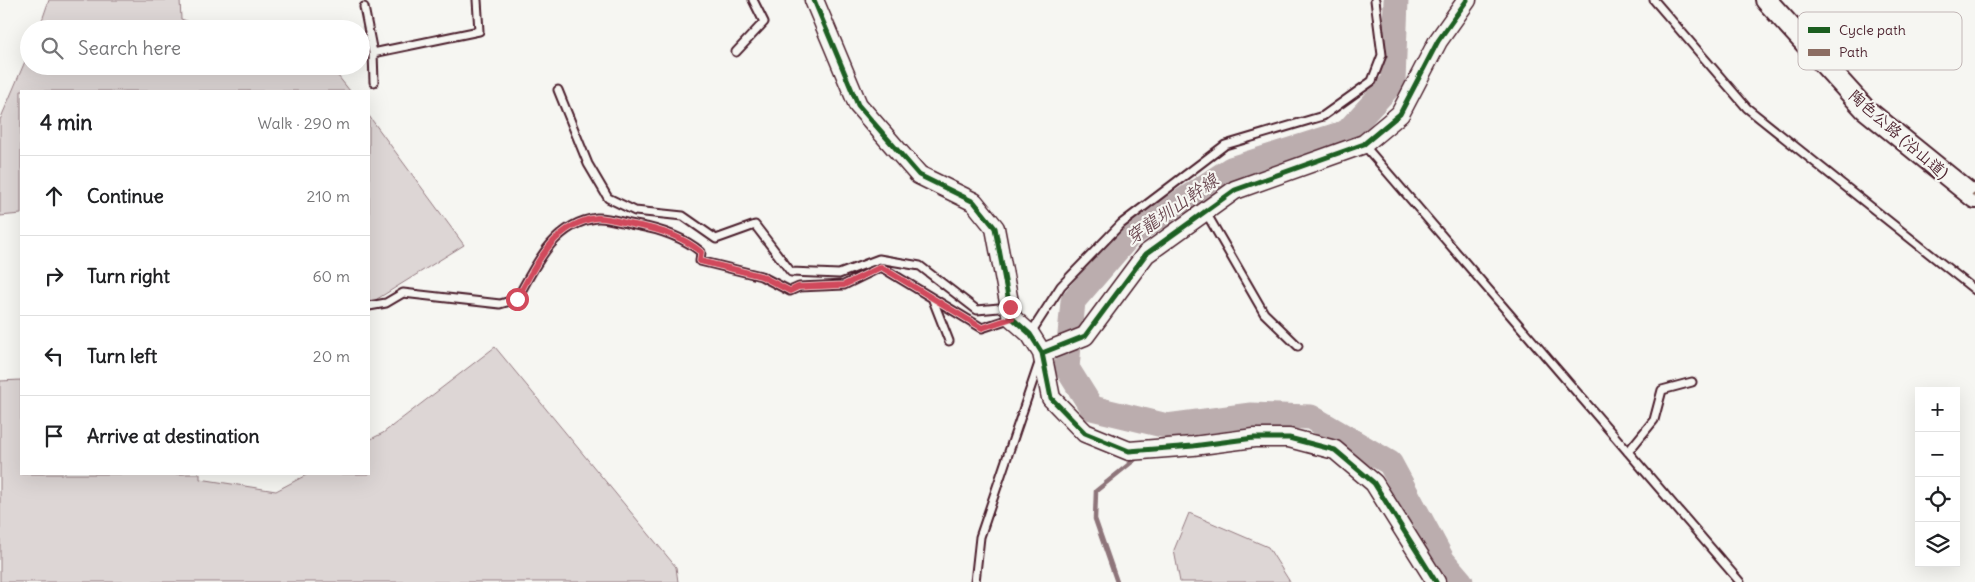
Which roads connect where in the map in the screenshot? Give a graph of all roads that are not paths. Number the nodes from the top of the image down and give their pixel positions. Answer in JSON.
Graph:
{"nodes":[{"id":1,"x":477,"y":0,"type":"edge"},
{"id":2,"x":753,"y":0,"type":"edge"},
{"id":3,"x":814,"y":0,"type":"edge"},
{"id":4,"x":1376,"y":0,"type":"edge"},
{"id":5,"x":1467,"y":0,"type":"edge"},
{"id":6,"x":1654,"y":0,"type":"edge"},
{"id":7,"x":1766,"y":0,"type":"edge"},
{"id":8,"x":364,"y":7,"type":"dead end"},
{"id":9,"x":367,"y":20,"type":"edge"},
{"id":10,"x":370,"y":35,"type":"edge"},
{"id":11,"x":1798,"y":36,"type":"edge"},
{"id":12,"x":736,"y":52,"type":"dead end"},
{"id":13,"x":374,"y":53,"type":"junction"},
{"id":14,"x":1829,"y":70,"type":"edge"},
{"id":15,"x":374,"y":82,"type":"dead end"},
{"id":16,"x":558,"y":90,"type":"dead end"},
{"id":17,"x":1364,"y":144,"type":"junction"},
{"id":18,"x":1975,"y":198,"type":"edge"},
{"id":19,"x":1205,"y":211,"type":"junction"},
{"id":20,"x":1975,"y":290,"type":"edge"},
{"id":21,"x":932,"y":298,"type":"junction"},
{"id":22,"x":370,"y":306,"type":"edge"},
{"id":23,"x":1011,"y":312,"type":"junction"},
{"id":24,"x":1030,"y":334,"type":"junction"},
{"id":25,"x":949,"y":341,"type":"dead end"},
{"id":26,"x":1298,"y":346,"type":"dead end"},
{"id":27,"x":1042,"y":353,"type":"junction"},
{"id":28,"x":1692,"y":382,"type":"dead end"},
{"id":29,"x":1628,"y":452,"type":"junction"},
{"id":30,"x":975,"y":582,"type":"edge"},
{"id":31,"x":1436,"y":582,"type":"edge"},
{"id":32,"x":1740,"y":582,"type":"edge"}],
"edges":[{"from":1,"to":13,"type":"lane"},
{"from":2,"to":12,"type":"lane"},
{"from":3,"to":23,"type":"street"},
{"from":4,"to":24,"type":"lane"},
{"from":5,"to":17,"type":"street"},
{"from":6,"to":20,"type":"lane"},
{"from":7,"to":11,"type":"main road","name":"陶色公路 (沿山道)"},
{"from":8,"to":9,"type":"lane"},
{"from":10,"to":13,"type":"lane"},
{"from":13,"to":15,"type":"lane"},
{"from":14,"to":18,"type":"main road","name":"陶色公路 (沿山道)"},
{"from":16,"to":23,"type":"lane"},
{"from":17,"to":19,"type":"street"},
{"from":17,"to":29,"type":"lane"},
{"from":19,"to":26,"type":"lane"},
{"from":19,"to":27,"type":"street"},
{"from":21,"to":22,"type":"lane"},
{"from":21,"to":23,"type":"lane"},
{"from":21,"to":25,"type":"lane"},
{"from":23,"to":24,"type":"street"},
{"from":24,"to":27,"type":"street"},
{"from":27,"to":30,"type":"lane"},
{"from":27,"to":31,"type":"street"},
{"from":28,"to":29,"type":"lane"},
{"from":29,"to":32,"type":"lane"}]}
